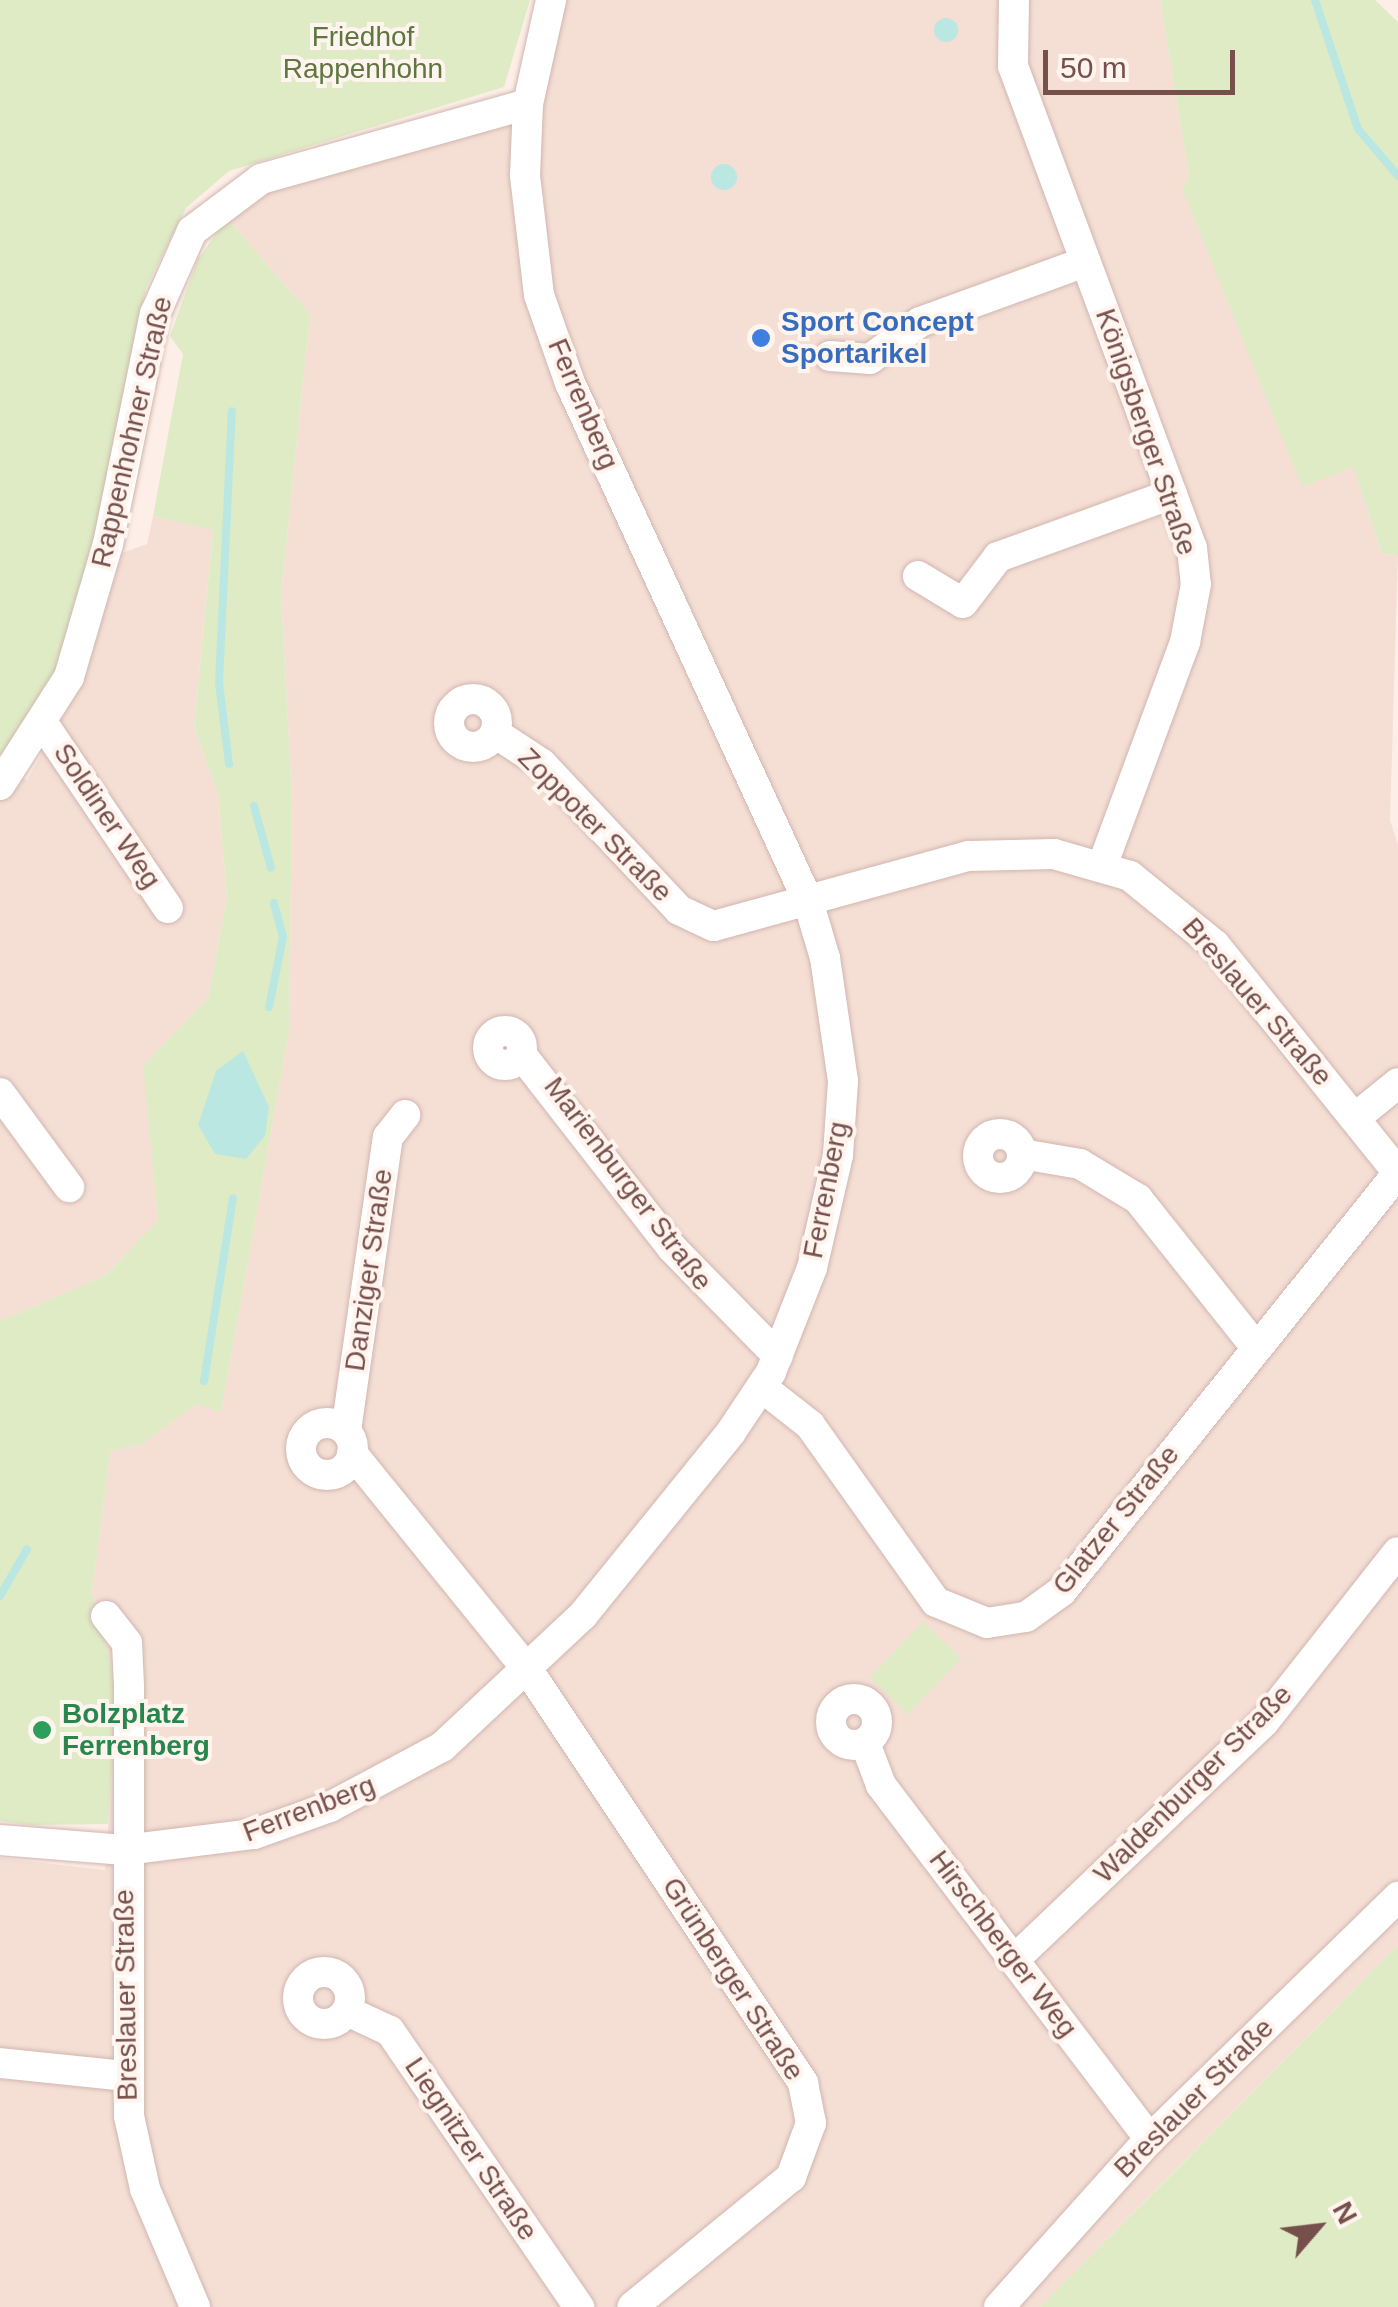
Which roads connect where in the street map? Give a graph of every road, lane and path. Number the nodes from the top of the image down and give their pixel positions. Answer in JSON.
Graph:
{"nodes":[{"id":1,"x":551,"y":0,"type":"edge"},
{"id":2,"x":1014,"y":0,"type":"edge"},
{"id":3,"x":528,"y":104,"type":"junction"},
{"id":4,"x":1086,"y":262,"type":"junction"},
{"id":5,"x":830,"y":356,"type":"dead end"},
{"id":6,"x":1172,"y":494,"type":"junction"},
{"id":7,"x":918,"y":576,"type":"dead end"},
{"id":8,"x":44,"y":725,"type":"junction"},
{"id":9,"x":495,"y":733,"type":"dead end"},
{"id":10,"x":0,"y":785,"type":"edge"},
{"id":11,"x":1102,"y":864,"type":"junction"},
{"id":12,"x":808,"y":901,"type":"junction"},
{"id":13,"x":168,"y":908,"type":"dead end"},
{"id":14,"x":521,"y":1054,"type":"dead end"},
{"id":15,"x":1398,"y":1084,"type":"edge"},
{"id":16,"x":0,"y":1093,"type":"edge"},
{"id":17,"x":404,"y":1115,"type":"dead end"},
{"id":18,"x":1355,"y":1118,"type":"junction"},
{"id":19,"x":1022,"y":1154,"type":"dead end"},
{"id":20,"x":1398,"y":1173,"type":"edge"},
{"id":21,"x":69,"y":1187,"type":"dead end"},
{"id":22,"x":1255,"y":1346,"type":"junction"},
{"id":23,"x":778,"y":1356,"type":"junction"},
{"id":24,"x":762,"y":1388,"type":"junction"},
{"id":25,"x":1398,"y":1552,"type":"edge"},
{"id":26,"x":106,"y":1616,"type":"dead end"},
{"id":27,"x":528,"y":1670,"type":"junction"},
{"id":28,"x":865,"y":1743,"type":"dead end"},
{"id":29,"x":0,"y":1840,"type":"edge"},
{"id":30,"x":125,"y":1850,"type":"junction"},
{"id":31,"x":1398,"y":1898,"type":"edge"},
{"id":32,"x":1015,"y":1959,"type":"junction"},
{"id":33,"x":346,"y":2011,"type":"dead end"},
{"id":34,"x":0,"y":2064,"type":"edge"},
{"id":35,"x":126,"y":2076,"type":"junction"},
{"id":36,"x":1150,"y":2139,"type":"junction"},
{"id":37,"x":196,"y":2307,"type":"edge"},
{"id":38,"x":579,"y":2307,"type":"edge"},
{"id":39,"x":632,"y":2307,"type":"edge"},
{"id":40,"x":998,"y":2307,"type":"edge"}],
"edges":[{"from":1,"to":3,"type":"street"},
{"from":2,"to":4,"type":"street","name":"Königsberger Straße"},
{"from":3,"to":8,"type":"street","name":"Rappenhohner Straße"},
{"from":3,"to":12,"type":"street","name":"Ferrenberg"},
{"from":4,"to":5,"type":"street"},
{"from":4,"to":6,"type":"street","name":"Königsberger Straße"},
{"from":6,"to":7,"type":"street"},
{"from":6,"to":11,"type":"street","name":"Königsberger Straße"},
{"from":8,"to":10,"type":"street","name":"Rappenhohner Straße"},
{"from":8,"to":13,"type":"street","name":"Soldiner Weg"},
{"from":9,"to":12,"type":"street","name":"Zoppoter Straße"},
{"from":11,"to":12,"type":"street","name":"Breslauer Straße"},
{"from":11,"to":18,"type":"street","name":"Breslauer Straße"},
{"from":12,"to":23,"type":"street","name":"Ferrenberg"},
{"from":14,"to":23,"type":"street","name":"Marienburger Straße"},
{"from":15,"to":18,"type":"street"},
{"from":16,"to":21,"type":"street"},
{"from":17,"to":27,"type":"street","name":"Danziger Straße"},
{"from":18,"to":20,"type":"street","name":"Breslauer Straße"},
{"from":19,"to":22,"type":"street"},
{"from":20,"to":22,"type":"street","name":"Glatzer Straße"},
{"from":22,"to":24,"type":"street","name":"Glatzer Straße"},
{"from":23,"to":24,"type":"street","name":"Ferrenberg"},
{"from":24,"to":27,"type":"street","name":"Ferrenberg"},
{"from":25,"to":32,"type":"street","name":"Waldenburger Straße"},
{"from":26,"to":30,"type":"street"},
{"from":27,"to":30,"type":"street","name":"Ferrenberg"},
{"from":27,"to":39,"type":"street","name":"Grünberger Straße"},
{"from":28,"to":32,"type":"street","name":"Hirschberger Weg"},
{"from":29,"to":30,"type":"street","name":"Ferrenberg"},
{"from":30,"to":35,"type":"street","name":"Breslauer Straße"},
{"from":31,"to":36,"type":"street","name":"Breslauer Straße"},
{"from":32,"to":36,"type":"street","name":"Hirschberger Weg"},
{"from":33,"to":38,"type":"street","name":"Liegnitzer Straße"},
{"from":34,"to":35,"type":"street"},
{"from":35,"to":37,"type":"street","name":"Breslauer Straße"},
{"from":36,"to":40,"type":"street","name":"Breslauer Straße"}]}
